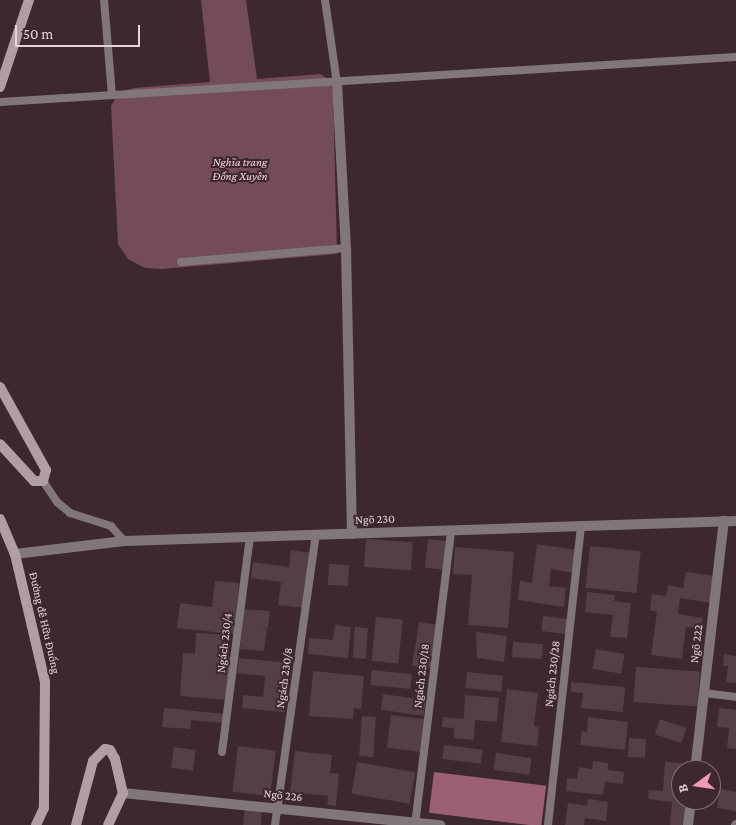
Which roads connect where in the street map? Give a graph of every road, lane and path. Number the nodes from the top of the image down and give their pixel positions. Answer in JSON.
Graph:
{"nodes":[{"id":1,"x":29,"y":0,"type":"edge"},
{"id":2,"x":104,"y":0,"type":"edge"},
{"id":3,"x":325,"y":0,"type":"edge"},
{"id":4,"x":736,"y":57,"type":"edge"},
{"id":5,"x":337,"y":83,"type":"junction"},
{"id":6,"x":0,"y":87,"type":"edge"},
{"id":7,"x":112,"y":96,"type":"junction"},
{"id":8,"x":0,"y":102,"type":"edge"},
{"id":9,"x":346,"y":248,"type":"junction"},
{"id":10,"x":182,"y":262,"type":"dead end"},
{"id":11,"x":0,"y":387,"type":"edge"},
{"id":12,"x":0,"y":444,"type":"edge"},
{"id":13,"x":41,"y":482,"type":"junction"},
{"id":14,"x":0,"y":519,"type":"edge"},
{"id":15,"x":724,"y":521,"type":"junction"},
{"id":16,"x":736,"y":521,"type":"edge"},
{"id":17,"x":581,"y":526,"type":"junction"},
{"id":18,"x":451,"y":530,"type":"junction"},
{"id":19,"x":352,"y":534,"type":"junction"},
{"id":20,"x":316,"y":535,"type":"junction"},
{"id":21,"x":250,"y":537,"type":"junction"},
{"id":22,"x":124,"y":541,"type":"junction"},
{"id":23,"x":15,"y":554,"type":"junction"},
{"id":24,"x":704,"y":693,"type":"junction"},
{"id":25,"x":736,"y":697,"type":"edge"},
{"id":26,"x":222,"y":752,"type":"dead end"},
{"id":27,"x":696,"y":760,"type":"edge"},
{"id":28,"x":123,"y":793,"type":"junction"},
{"id":29,"x":278,"y":808,"type":"junction"},
{"id":30,"x":690,"y":810,"type":"edge"},
{"id":31,"x":415,"y":824,"type":"edge"},
{"id":32,"x":36,"y":825,"type":"edge"},
{"id":33,"x":76,"y":825,"type":"edge"},
{"id":34,"x":108,"y":825,"type":"edge"},
{"id":35,"x":275,"y":825,"type":"edge"},
{"id":36,"x":440,"y":825,"type":"edge"},
{"id":37,"x":548,"y":825,"type":"edge"},
{"id":38,"x":688,"y":825,"type":"edge"}],
"edges":[{"from":1,"to":6,"type":"main road"},
{"from":2,"to":7,"type":"lane"},
{"from":3,"to":5,"type":"lane"},
{"from":4,"to":5,"type":"lane"},
{"from":5,"to":7,"type":"lane"},
{"from":5,"to":9,"type":"street"},
{"from":7,"to":8,"type":"lane"},
{"from":9,"to":10,"type":"lane"},
{"from":9,"to":19,"type":"street"},
{"from":11,"to":13,"type":"main road"},
{"from":12,"to":13,"type":"main road"},
{"from":13,"to":22,"type":"lane"},
{"from":14,"to":23,"type":"main road","name":"Đường đê Hữu Đuống"},
{"from":15,"to":16,"type":"street","name":"Ngõ 230"},
{"from":15,"to":17,"type":"street","name":"Ngõ 230"},
{"from":15,"to":24,"type":"street","name":"Ngõ 222"},
{"from":17,"to":18,"type":"street","name":"Ngõ 230"},
{"from":17,"to":37,"type":"lane","name":"Ngách 230/28"},
{"from":18,"to":19,"type":"street","name":"Ngõ 230"},
{"from":18,"to":31,"type":"lane","name":"Ngách 230/18"},
{"from":19,"to":20,"type":"street","name":"Ngõ 230"},
{"from":20,"to":21,"type":"street","name":"Ngõ 230"},
{"from":20,"to":29,"type":"lane","name":"Ngách 230/8"},
{"from":21,"to":22,"type":"street","name":"Ngõ 230"},
{"from":21,"to":26,"type":"lane","name":"Ngách 230/4"},
{"from":22,"to":23,"type":"street","name":"Ngõ 230"},
{"from":23,"to":32,"type":"main road","name":"Đường đê Hữu Đuống"},
{"from":24,"to":25,"type":"lane"},
{"from":24,"to":27,"type":"street","name":"Ngõ 222"},
{"from":28,"to":29,"type":"street","name":"Ngõ 226"},
{"from":28,"to":33,"type":"main road"},
{"from":28,"to":34,"type":"main road"},
{"from":29,"to":31,"type":"street","name":"Ngõ 226"},
{"from":29,"to":35,"type":"lane","name":"Ngách 230/8"},
{"from":30,"to":38,"type":"street"},
{"from":31,"to":36,"type":"street","name":"Ngõ 226"}]}
